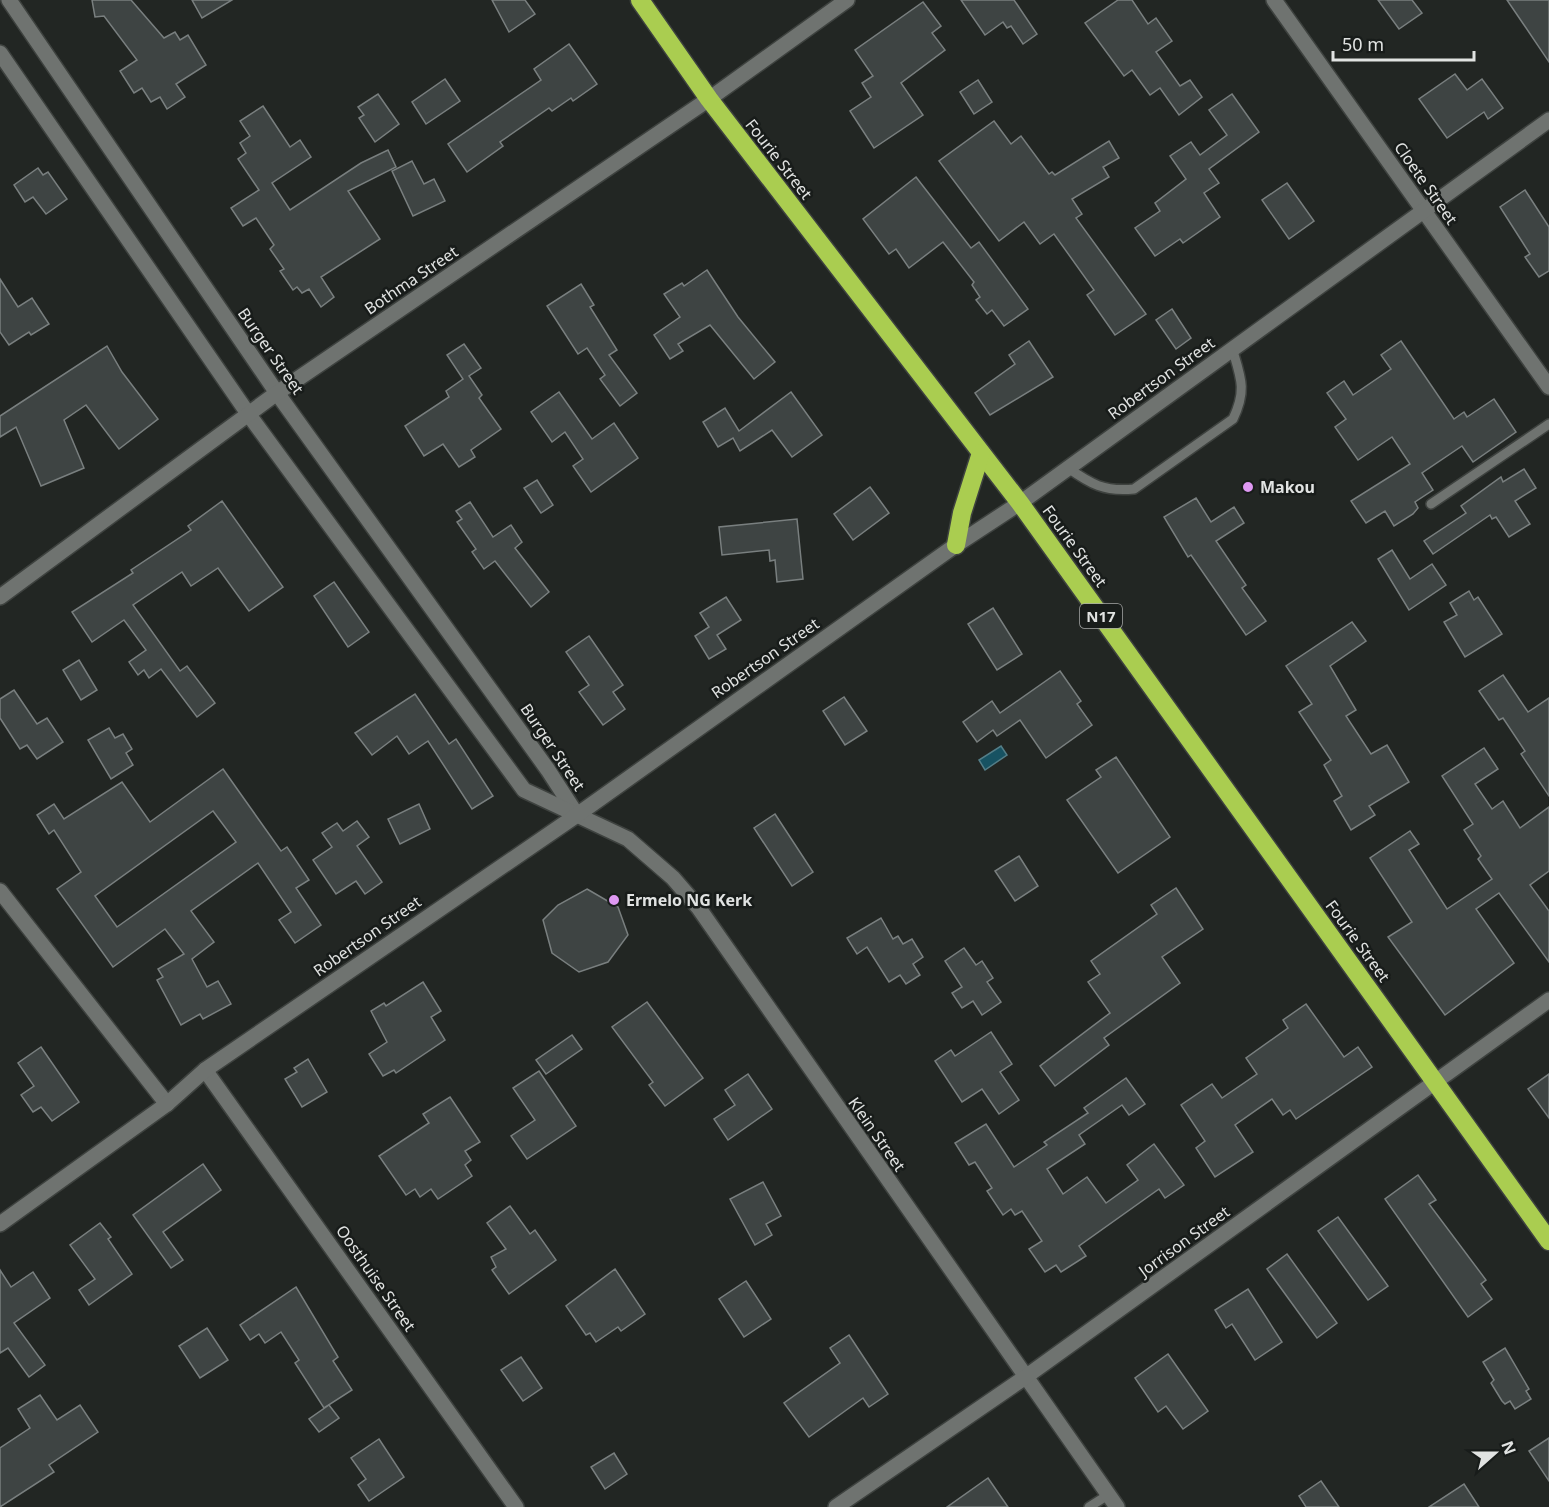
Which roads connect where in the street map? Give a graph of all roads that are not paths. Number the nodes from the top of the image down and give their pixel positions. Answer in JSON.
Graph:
{"nodes":[{"id":1,"x":9,"y":0,"type":"edge"},
{"id":2,"x":640,"y":0,"type":"edge"},
{"id":3,"x":847,"y":0,"type":"edge"},
{"id":4,"x":1274,"y":0,"type":"edge"},
{"id":5,"x":0,"y":54,"type":"edge"},
{"id":6,"x":709,"y":99,"type":"junction"},
{"id":7,"x":1549,"y":120,"type":"edge"},
{"id":8,"x":1422,"y":209,"type":"junction"},
{"id":9,"x":1232,"y":348,"type":"junction"},
{"id":10,"x":1549,"y":387,"type":"edge"},
{"id":11,"x":278,"y":393,"type":"junction"},
{"id":12,"x":249,"y":415,"type":"junction"},
{"id":13,"x":1549,"y":424,"type":"edge"},
{"id":14,"x":981,"y":453,"type":"junction"},
{"id":15,"x":1068,"y":468,"type":"junction"},
{"id":16,"x":1020,"y":503,"type":"junction"},
{"id":17,"x":1431,"y":504,"type":"dead end"},
{"id":18,"x":956,"y":545,"type":"junction"},
{"id":19,"x":0,"y":597,"type":"edge"},
{"id":20,"x":577,"y":815,"type":"junction"},
{"id":21,"x":0,"y":891,"type":"edge"},
{"id":22,"x":1549,"y":1000,"type":"edge"},
{"id":23,"x":205,"y":1070,"type":"junction"},
{"id":24,"x":1435,"y":1082,"type":"junction"},
{"id":25,"x":167,"y":1104,"type":"junction"},
{"id":26,"x":0,"y":1224,"type":"edge"},
{"id":27,"x":1549,"y":1241,"type":"edge"},
{"id":28,"x":1024,"y":1378,"type":"junction"},
{"id":29,"x":1112,"y":1501,"type":"edge"},
{"id":30,"x":516,"y":1507,"type":"edge"},
{"id":31,"x":836,"y":1507,"type":"edge"},
{"id":32,"x":1089,"y":1507,"type":"edge"}],
"edges":[{"from":1,"to":11,"type":"street","name":"Burger Street"},
{"from":2,"to":6,"type":"highway","name":"Fourie Street","number":"N17"},
{"from":3,"to":6,"type":"street","name":"Bothma Street"},
{"from":4,"to":8,"type":"street","name":"Cloete Street"},
{"from":5,"to":12,"type":"street","name":"Burger Street"},
{"from":6,"to":11,"type":"street","name":"Bothma Street"},
{"from":6,"to":14,"type":"highway","name":"Fourie Street","number":"N17"},
{"from":7,"to":8,"type":"street","name":"Robertson Street"},
{"from":8,"to":9,"type":"street","name":"Robertson Street"},
{"from":8,"to":10,"type":"street","name":"Cloete Street"},
{"from":9,"to":15,"type":"street","name":"Robertson Street"},
{"from":9,"to":15,"type":"lane"},
{"from":11,"to":12,"type":"street","name":"Bothma Street"},
{"from":11,"to":20,"type":"street","name":"Burger Street"},
{"from":12,"to":19,"type":"street","name":"Bothma Street"},
{"from":12,"to":20,"type":"street","name":"Burger Street"},
{"from":13,"to":17,"type":"lane"},
{"from":14,"to":16,"type":"highway","name":"Fourie Street","number":"N17"},
{"from":14,"to":18,"type":"highway"},
{"from":15,"to":16,"type":"street","name":"Robertson Street"},
{"from":16,"to":18,"type":"street","name":"Robertson Street"},
{"from":16,"to":24,"type":"highway","name":"Fourie Street","number":"N17"},
{"from":18,"to":20,"type":"street","name":"Robertson Street"},
{"from":20,"to":23,"type":"street","name":"Robertson Street"},
{"from":20,"to":28,"type":"street","name":"Klein Street"},
{"from":21,"to":25,"type":"street"},
{"from":22,"to":24,"type":"street","name":"Jorrison Street"},
{"from":23,"to":25,"type":"street","name":"Robertson Street"},
{"from":23,"to":30,"type":"street","name":"Oosthuise Street"},
{"from":24,"to":27,"type":"highway","name":"Fourie Street","number":"N17"},
{"from":24,"to":28,"type":"street","name":"Jorrison Street"},
{"from":25,"to":26,"type":"street","name":"Robertson Street"},
{"from":28,"to":29,"type":"street","name":"Klein Street"},
{"from":28,"to":31,"type":"street","name":"Jorrison Street"},
{"from":29,"to":32,"type":"lane"}]}
